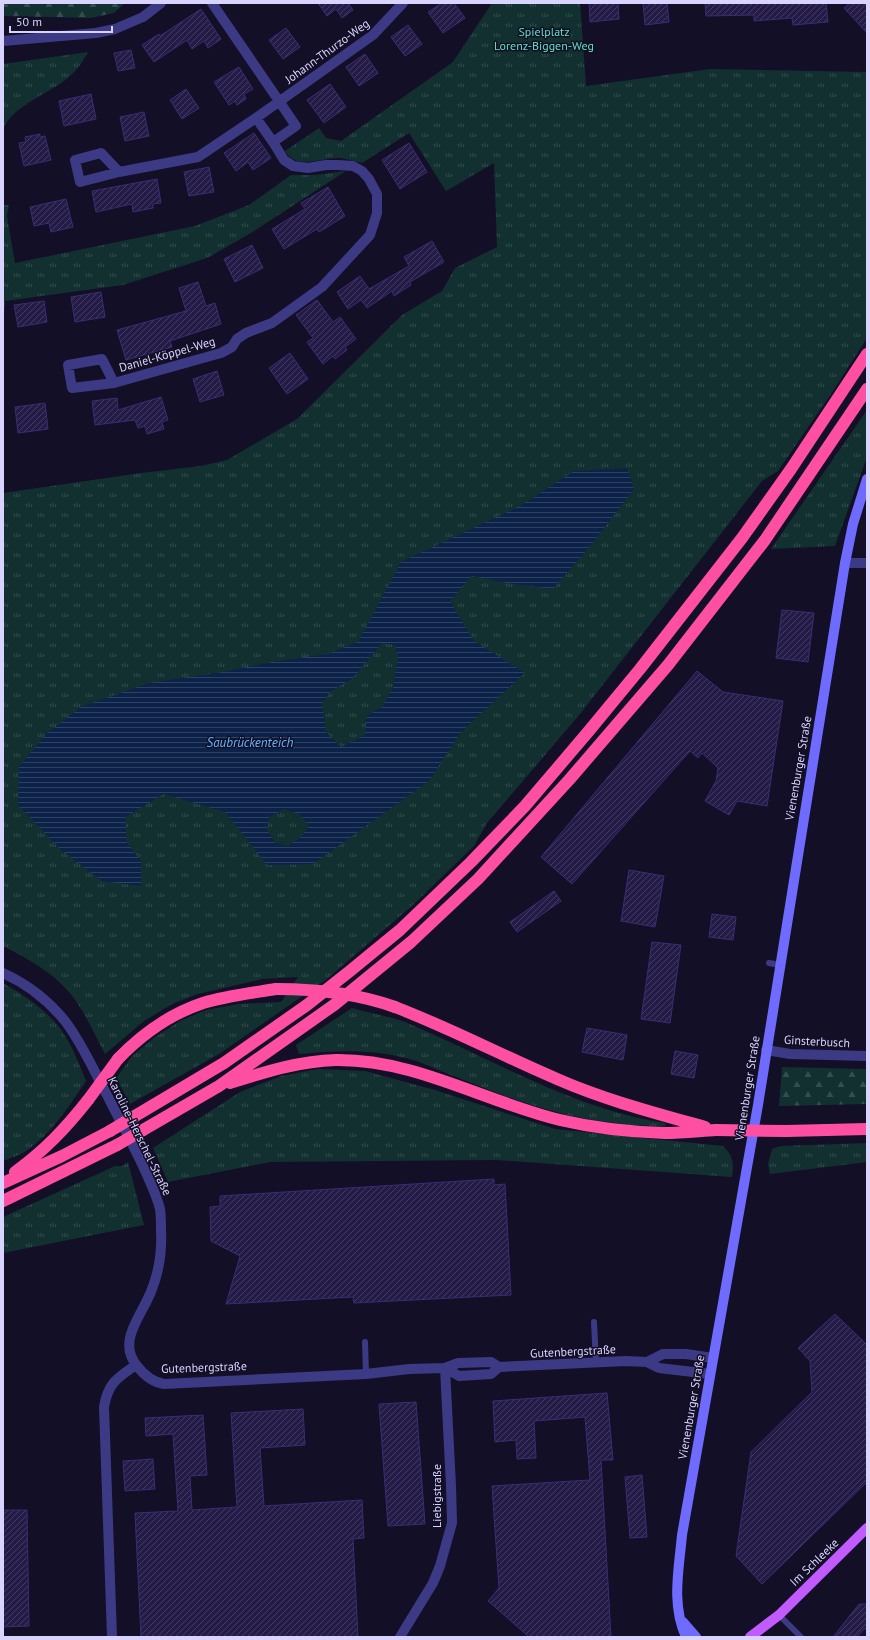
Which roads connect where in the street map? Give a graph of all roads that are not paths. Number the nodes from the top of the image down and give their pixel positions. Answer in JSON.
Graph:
{"nodes":[{"id":1,"x":161,"y":3,"type":"edge"},
{"id":2,"x":212,"y":3,"type":"edge"},
{"id":3,"x":403,"y":3,"type":"edge"},
{"id":4,"x":3,"y":41,"type":"edge"},
{"id":5,"x":280,"y":101,"type":"junction"},
{"id":6,"x":256,"y":118,"type":"junction"},
{"id":7,"x":273,"y":142,"type":"junction"},
{"id":8,"x":119,"y":172,"type":"dead end"},
{"id":9,"x":867,"y":354,"type":"edge"},
{"id":10,"x":114,"y":382,"type":"junction"},
{"id":11,"x":867,"y":388,"type":"edge"},
{"id":12,"x":867,"y":479,"type":"edge"},
{"id":13,"x":845,"y":563,"type":"junction"},
{"id":14,"x":867,"y":563,"type":"edge"},
{"id":15,"x":769,"y":963,"type":"dead end"},
{"id":16,"x":780,"y":965,"type":"junction"},
{"id":17,"x":3,"y":973,"type":"edge"},
{"id":18,"x":766,"y":1050,"type":"junction"},
{"id":19,"x":867,"y":1056,"type":"edge"},
{"id":20,"x":219,"y":1086,"type":"junction"},
{"id":21,"x":867,"y":1129,"type":"edge"},
{"id":22,"x":716,"y":1130,"type":"junction"},
{"id":23,"x":3,"y":1181,"type":"edge"},
{"id":24,"x":3,"y":1201,"type":"edge"},
{"id":25,"x":594,"y":1322,"type":"dead end"},
{"id":26,"x":365,"y":1342,"type":"dead end"},
{"id":27,"x":713,"y":1358,"type":"junction"},
{"id":28,"x":648,"y":1362,"type":"junction"},
{"id":29,"x":596,"y":1363,"type":"junction"},
{"id":30,"x":136,"y":1365,"type":"junction"},
{"id":31,"x":444,"y":1368,"type":"junction"},
{"id":32,"x":366,"y":1374,"type":"junction"},
{"id":33,"x":710,"y":1374,"type":"junction"},
{"id":34,"x":867,"y":1528,"type":"edge"},
{"id":35,"x":779,"y":1615,"type":"junction"},
{"id":36,"x":680,"y":1618,"type":"junction"},
{"id":37,"x":112,"y":1637,"type":"edge"},
{"id":38,"x":400,"y":1637,"type":"edge"},
{"id":39,"x":686,"y":1637,"type":"edge"},
{"id":40,"x":696,"y":1637,"type":"edge"},
{"id":41,"x":750,"y":1637,"type":"edge"},
{"id":42,"x":763,"y":1637,"type":"edge"},
{"id":43,"x":801,"y":1637,"type":"edge"}],
"edges":[{"from":1,"to":4,"type":"street"},
{"from":2,"to":5,"type":"street"},
{"from":3,"to":5,"type":"street","name":"Johann-Thurzo-Weg"},
{"from":5,"to":6,"type":"street","name":"Johann-Thurzo-Weg"},
{"from":5,"to":7,"type":"street"},
{"from":6,"to":7,"type":"street","name":"Daniel-Köppel-Weg"},
{"from":6,"to":8,"type":"street","name":"Johann-Thurzo-Weg"},
{"from":7,"to":10,"type":"street","name":"Daniel-Köppel-Weg"},
{"from":9,"to":23,"type":"highway","bridge":true},
{"from":10,"to":10,"type":"street","name":"Daniel-Köppel-Weg"},
{"from":11,"to":20,"type":"highway"},
{"from":12,"to":13,"type":"street","name":"Vienenburger Straße"},
{"from":13,"to":14,"type":"street"},
{"from":13,"to":16,"type":"street","name":"Vienenburger Straße"},
{"from":15,"to":16,"type":"lane"},
{"from":16,"to":18,"type":"street","name":"Vienenburger Straße"},
{"from":17,"to":30,"type":"street","name":"Karoline-Herschel-Straße"},
{"from":18,"to":19,"type":"street","name":"Ginsterbusch"},
{"from":18,"to":27,"type":"street","name":"Vienenburger Straße"},
{"from":20,"to":22,"type":"highway"},
{"from":20,"to":24,"type":"highway","bridge":true},
{"from":21,"to":22,"type":"highway","bridge":true},
{"from":22,"to":23,"type":"highway","bridge":true},
{"from":25,"to":29,"type":"lane"},
{"from":26,"to":32,"type":"lane"},
{"from":27,"to":28,"type":"street","name":"Gutenbergstraße"},
{"from":27,"to":33,"type":"street","name":"Vienenburger Straße"},
{"from":28,"to":29,"type":"street","name":"Gutenbergstraße"},
{"from":28,"to":33,"type":"street","name":"Gutenbergstraße"},
{"from":29,"to":31,"type":"street","name":"Gutenbergstraße"},
{"from":30,"to":32,"type":"street","name":"Gutenbergstraße"},
{"from":30,"to":37,"type":"street"},
{"from":31,"to":32,"type":"street","name":"Gutenbergstraße"},
{"from":31,"to":38,"type":"street","name":"Liebigstraße"},
{"from":33,"to":36,"type":"street","name":"Vienenburger Straße"},
{"from":34,"to":35,"type":"main road","name":"Im Schleeke"},
{"from":35,"to":41,"type":"main road","name":"Im Schleeke"},
{"from":35,"to":42,"type":"main road","name":"Im Schleeke"},
{"from":35,"to":43,"type":"lane"},
{"from":36,"to":39,"type":"street","name":"Vienenburger Straße"},
{"from":36,"to":40,"type":"street"}]}
